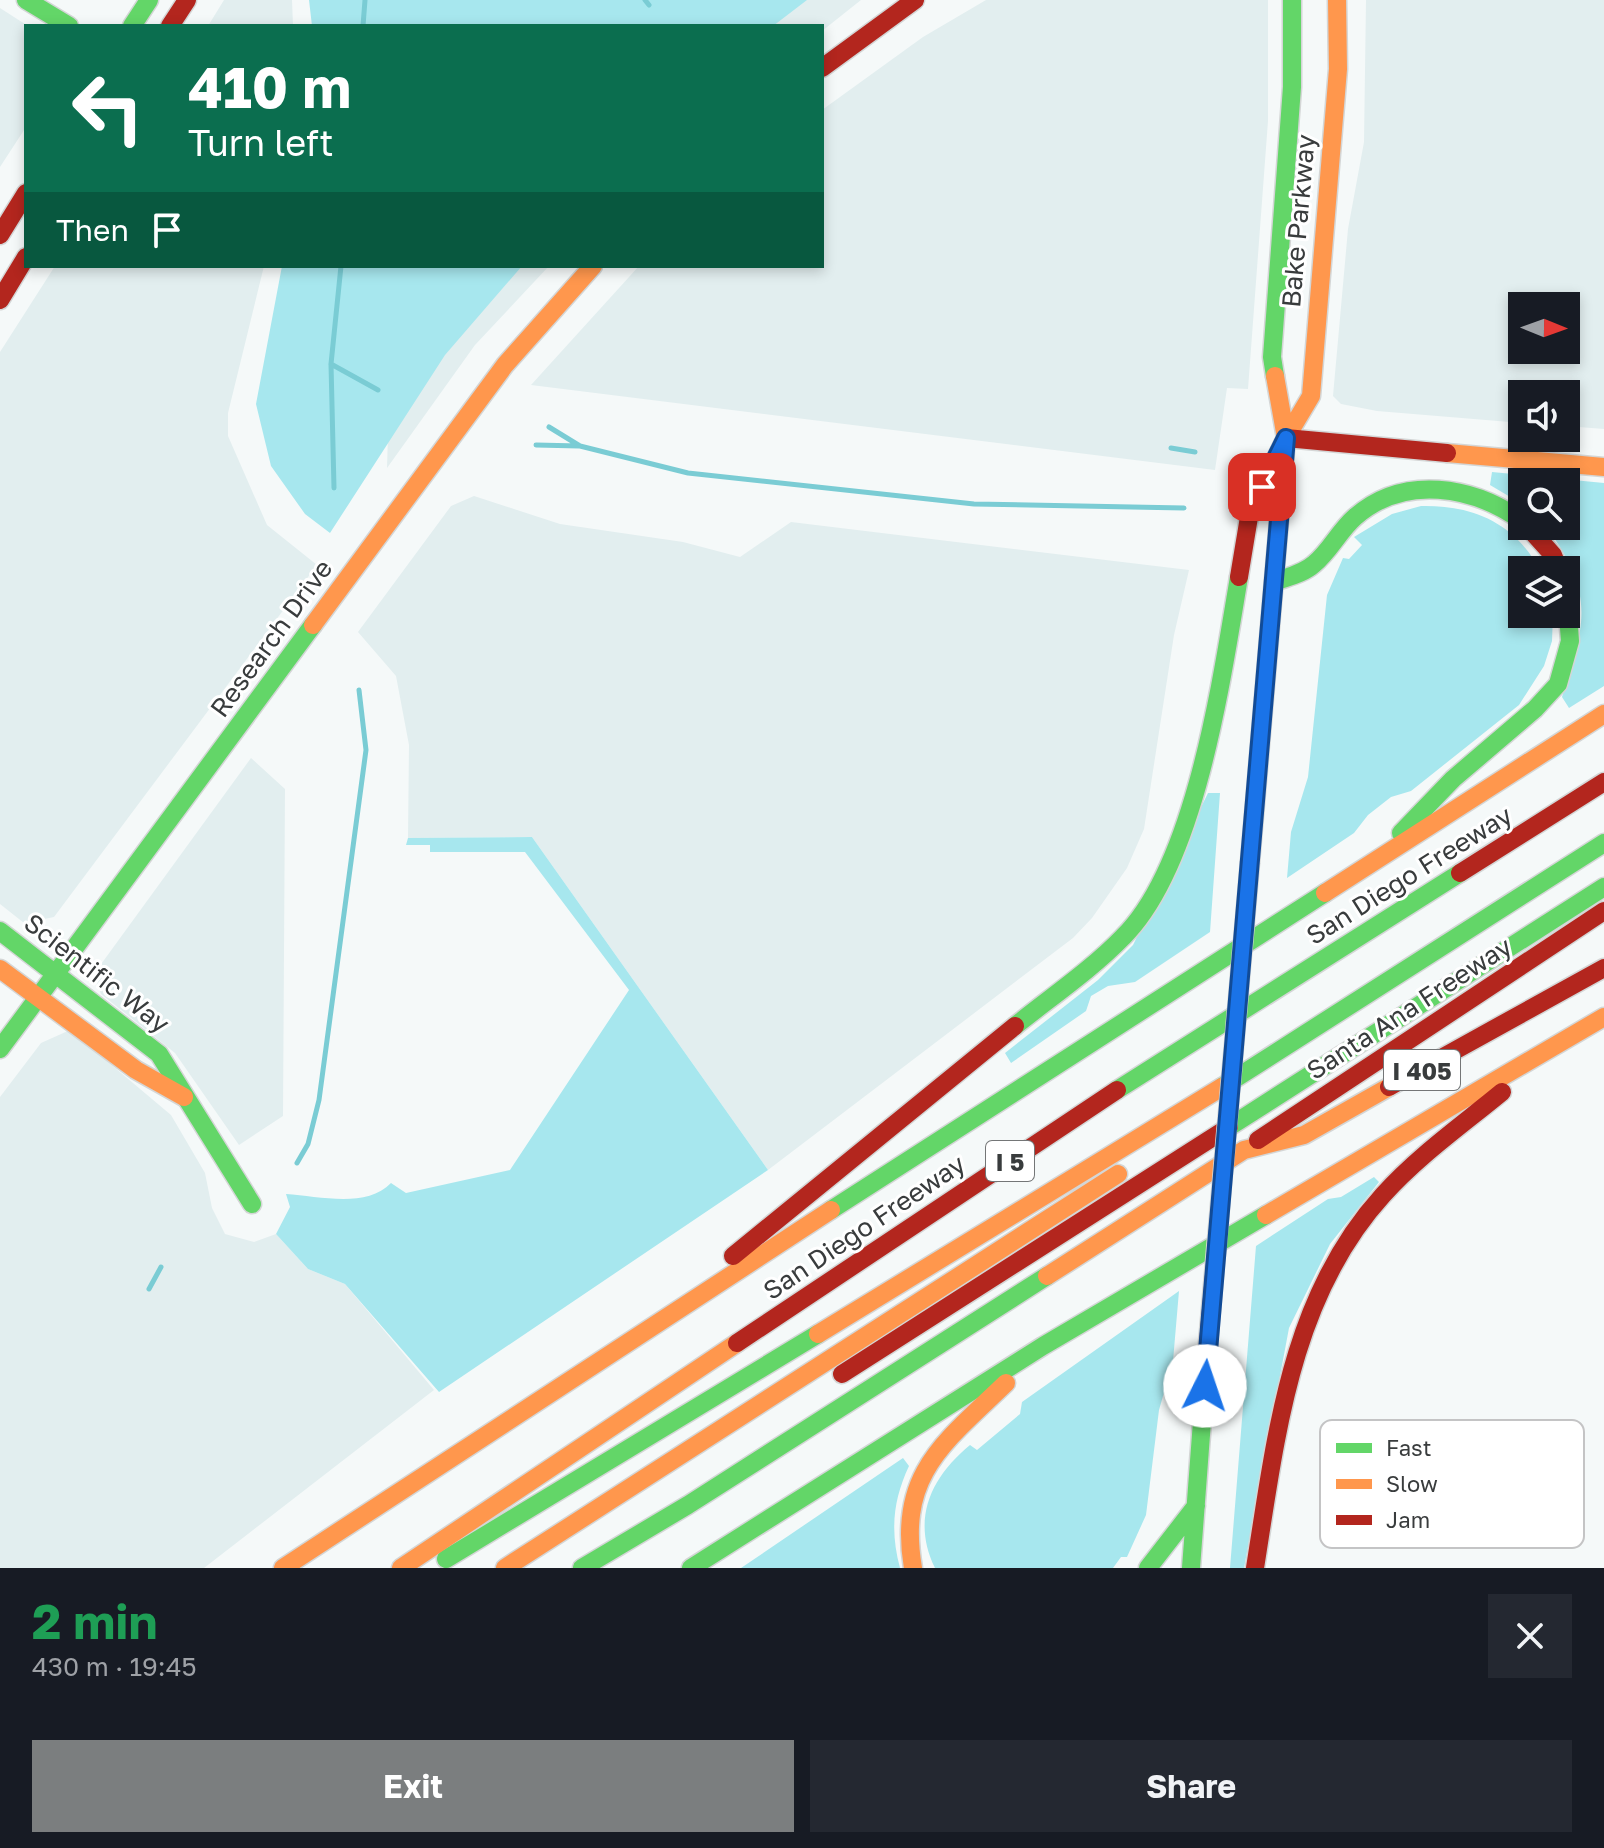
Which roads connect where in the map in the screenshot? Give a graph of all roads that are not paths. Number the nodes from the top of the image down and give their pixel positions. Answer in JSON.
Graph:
{"nodes":[{"id":1,"x":26,"y":0,"type":"edge"},
{"id":2,"x":149,"y":0,"type":"edge"},
{"id":3,"x":187,"y":0,"type":"edge"},
{"id":4,"x":915,"y":0,"type":"edge"},
{"id":5,"x":1292,"y":0,"type":"edge"},
{"id":6,"x":1337,"y":0,"type":"edge"},
{"id":7,"x":66,"y":24,"type":"edge"},
{"id":8,"x":133,"y":24,"type":"edge"},
{"id":9,"x":171,"y":24,"type":"edge"},
{"id":10,"x":824,"y":67,"type":"edge"},
{"id":11,"x":24,"y":196,"type":"edge"},
{"id":12,"x":0,"y":235,"type":"edge"},
{"id":13,"x":24,"y":260,"type":"edge"},
{"id":14,"x":591,"y":268,"type":"edge"},
{"id":15,"x":0,"y":300,"type":"edge"},
{"id":16,"x":1286,"y":438,"type":"junction"},
{"id":17,"x":1604,"y":467,"type":"edge"},
{"id":18,"x":1508,"y":512,"type":"edge"},
{"id":19,"x":1540,"y":540,"type":"edge"},
{"id":20,"x":1553,"y":556,"type":"edge"},
{"id":21,"x":1274,"y":582,"type":"junction"},
{"id":22,"x":1569,"y":628,"type":"edge"},
{"id":23,"x":1604,"y":714,"type":"edge"},
{"id":24,"x":1604,"y":782,"type":"edge"},
{"id":25,"x":1604,"y":843,"type":"edge"},
{"id":26,"x":1604,"y":862,"type":"edge"},
{"id":27,"x":1364,"y":870,"type":"junction"},
{"id":28,"x":1604,"y":887,"type":"edge"},
{"id":29,"x":1604,"y":911,"type":"edge"},
{"id":30,"x":1487,"y":927,"type":"junction"},
{"id":31,"x":0,"y":931,"type":"edge"},
{"id":32,"x":1604,"y":968,"type":"edge"},
{"id":33,"x":0,"y":969,"type":"edge"},
{"id":34,"x":56,"y":974,"type":"junction"},
{"id":35,"x":39,"y":996,"type":"junction"},
{"id":36,"x":1604,"y":1017,"type":"edge"},
{"id":37,"x":1562,"y":1042,"type":"junction"},
{"id":38,"x":0,"y":1049,"type":"edge"},
{"id":39,"x":185,"y":1098,"type":"junction"},
{"id":40,"x":1155,"y":1150,"type":"dead end"},
{"id":41,"x":1244,"y":1150,"type":"junction"},
{"id":42,"x":1129,"y":1167,"type":"dead end"},
{"id":43,"x":252,"y":1204,"type":"dead end"},
{"id":44,"x":653,"y":1324,"type":"junction"},
{"id":45,"x":1043,"y":1346,"type":"junction"},
{"id":46,"x":1196,"y":1506,"type":"junction"},
{"id":47,"x":283,"y":1568,"type":"edge"},
{"id":48,"x":401,"y":1568,"type":"edge"},
{"id":49,"x":432,"y":1568,"type":"edge"},
{"id":50,"x":505,"y":1568,"type":"edge"},
{"id":51,"x":533,"y":1568,"type":"edge"},
{"id":52,"x":582,"y":1568,"type":"edge"},
{"id":53,"x":691,"y":1568,"type":"edge"},
{"id":54,"x":913,"y":1568,"type":"edge"},
{"id":55,"x":1148,"y":1568,"type":"edge"},
{"id":56,"x":1191,"y":1568,"type":"edge"},
{"id":57,"x":1255,"y":1568,"type":"edge"}],
"edges":[{"from":1,"to":7,"type":"main road"},
{"from":2,"to":8,"type":"main road"},
{"from":3,"to":9,"type":"main road"},
{"from":4,"to":10,"type":"main road"},
{"from":5,"to":16,"type":"main road","name":"Bake Parkway"},
{"from":6,"to":16,"type":"main road","name":"Bake Parkway"},
{"from":11,"to":12,"type":"main road"},
{"from":13,"to":15,"type":"main road"},
{"from":14,"to":34,"type":"main road","name":"Research Drive"},
{"from":16,"to":17,"type":"main road"},
{"from":16,"to":21,"type":"main road","name":"Bake Parkway"},
{"from":16,"to":44,"type":"main road"},
{"from":18,"to":21,"type":"main road"},
{"from":19,"to":20,"type":"main road"},
{"from":21,"to":46,"type":"main road","name":"Bake Parkway","bridge":true},
{"from":22,"to":27,"type":"main road"},
{"from":23,"to":27,"type":"main road"},
{"from":24,"to":48,"type":"main road","name":"San Diego Freeway","number":"I 5"},
{"from":25,"to":30,"type":"main road"},
{"from":26,"to":30,"type":"main road"},
{"from":27,"to":44,"type":"main road"},
{"from":28,"to":51,"type":"main road"},
{"from":29,"to":41,"type":"main road","name":"Santa Ana Freeway"},
{"from":30,"to":40,"type":"main road"},
{"from":30,"to":49,"type":"main road"},
{"from":31,"to":34,"type":"main road","name":"Scientific Way"},
{"from":32,"to":41,"type":"main road","number":"I 405"},
{"from":33,"to":35,"type":"main road","name":"Scientific Way"},
{"from":34,"to":35,"type":"main road","name":"Research Drive"},
{"from":34,"to":39,"type":"main road","name":"Scientific Way"},
{"from":35,"to":38,"type":"main road","name":"Research Drive"},
{"from":35,"to":39,"type":"main road","name":"Scientific Way"},
{"from":36,"to":37,"type":"main road"},
{"from":37,"to":45,"type":"main road"},
{"from":37,"to":57,"type":"main road"},
{"from":39,"to":43,"type":"main road","name":"Scientific Way"},
{"from":41,"to":52,"type":"main road"},
{"from":42,"to":50,"type":"main road"},
{"from":44,"to":47,"type":"main road"},
{"from":45,"to":53,"type":"main road"},
{"from":45,"to":54,"type":"main road"},
{"from":46,"to":55,"type":"main road"},
{"from":46,"to":56,"type":"main road","name":"Bake Parkway"}]}
